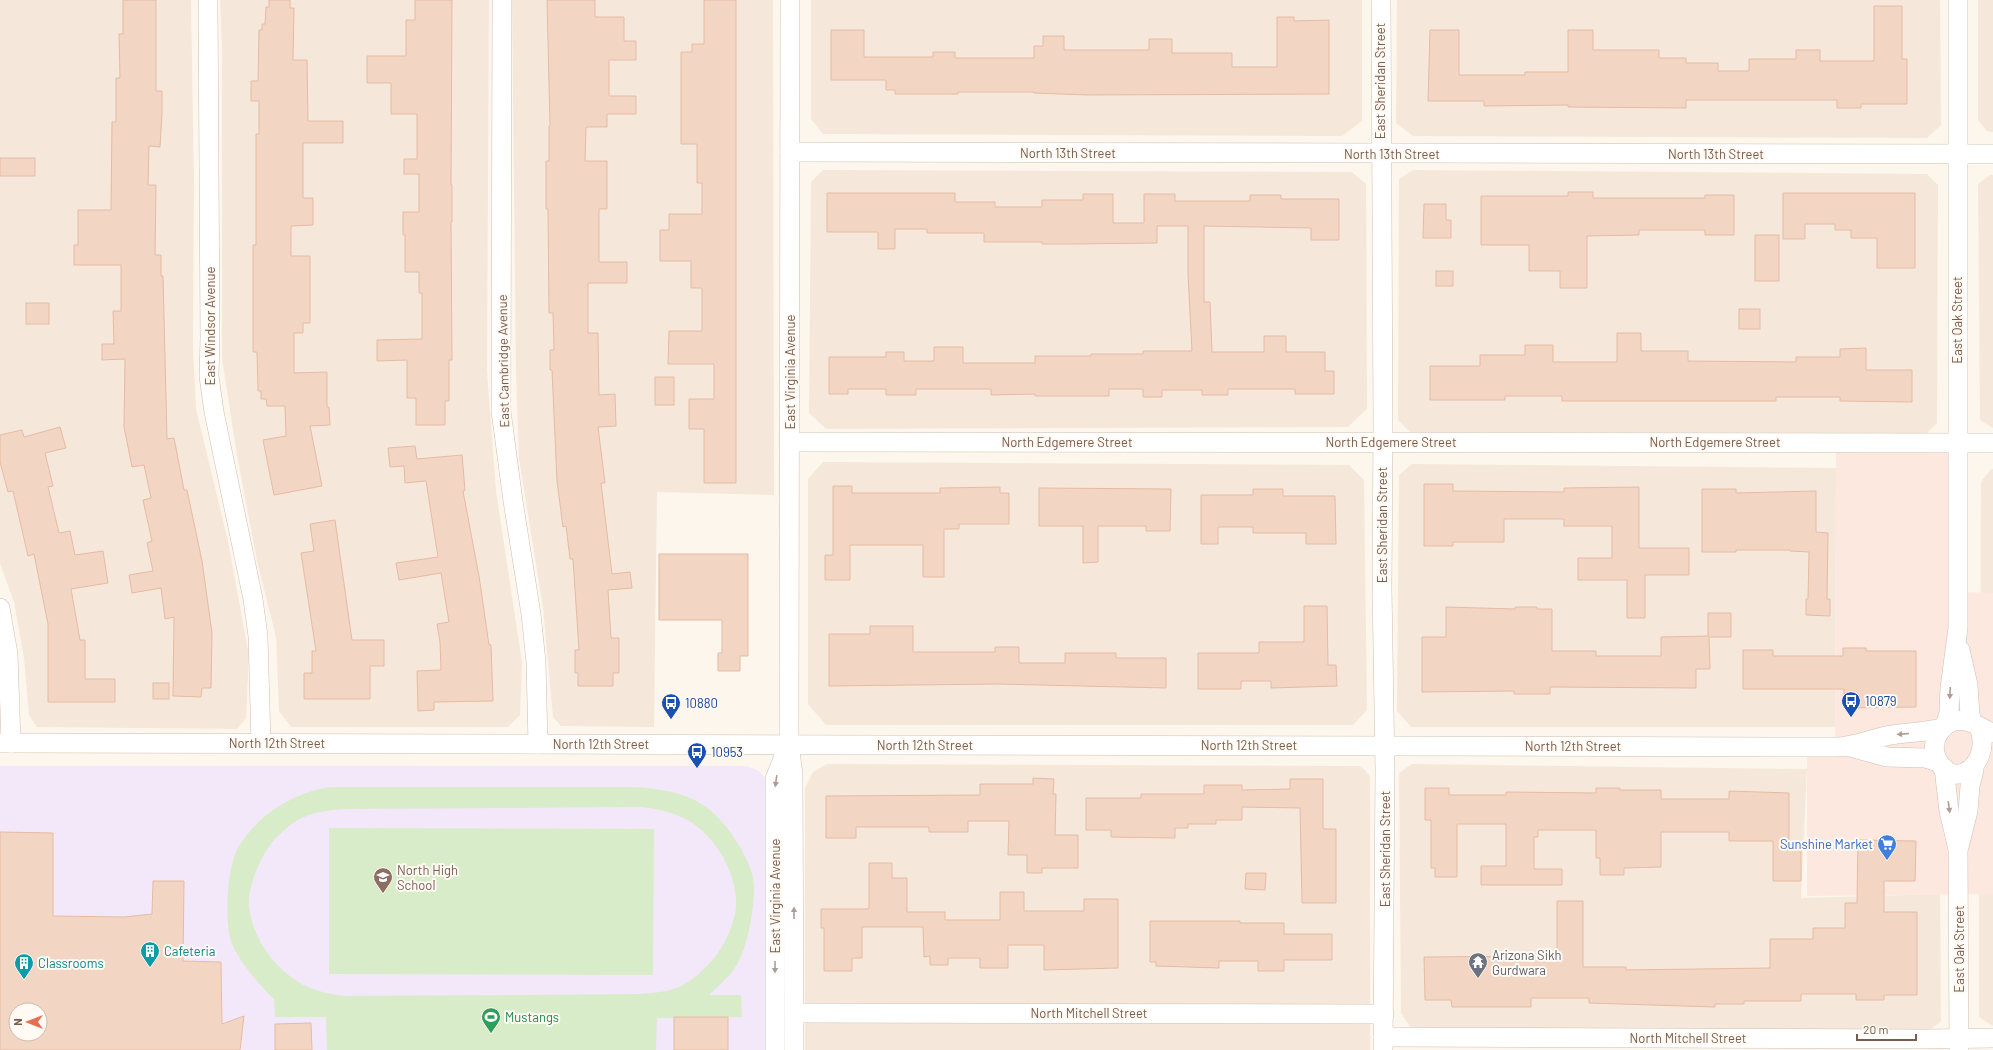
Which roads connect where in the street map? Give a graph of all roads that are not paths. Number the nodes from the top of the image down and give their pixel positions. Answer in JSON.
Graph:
{"nodes":[{"id":1,"x":208,"y":0,"type":"edge"},
{"id":2,"x":502,"y":0,"type":"edge"},
{"id":3,"x":790,"y":0,"type":"edge"},
{"id":4,"x":1381,"y":0,"type":"edge"},
{"id":5,"x":1958,"y":0,"type":"edge"},
{"id":6,"x":790,"y":152,"type":"junction"},
{"id":7,"x":1380,"y":154,"type":"junction"},
{"id":8,"x":1959,"y":154,"type":"junction"},
{"id":9,"x":1993,"y":154,"type":"edge"},
{"id":10,"x":790,"y":442,"type":"junction"},
{"id":11,"x":1383,"y":442,"type":"junction"},
{"id":12,"x":1958,"y":442,"type":"junction"},
{"id":13,"x":1993,"y":443,"type":"edge"},
{"id":14,"x":0,"y":608,"type":"edge"},
{"id":15,"x":1957,"y":641,"type":"junction"},
{"id":16,"x":1943,"y":727,"type":"junction"},
{"id":17,"x":1982,"y":728,"type":"edge"},
{"id":18,"x":6,"y":743,"type":"edge"},
{"id":19,"x":261,"y":743,"type":"junction"},
{"id":20,"x":538,"y":744,"type":"junction"},
{"id":21,"x":789,"y":744,"type":"junction"},
{"id":22,"x":1384,"y":745,"type":"junction"},
{"id":23,"x":1850,"y":747,"type":"junction"},
{"id":24,"x":1941,"y":765,"type":"junction"},
{"id":25,"x":1982,"y":766,"type":"edge"},
{"id":26,"x":1958,"y":849,"type":"junction"},
{"id":27,"x":794,"y":1013,"type":"junction"},
{"id":28,"x":1384,"y":1014,"type":"junction"},
{"id":29,"x":1993,"y":1038,"type":"edge"},
{"id":30,"x":1383,"y":1044,"type":"edge"},
{"id":31,"x":1959,"y":1044,"type":"edge"},
{"id":32,"x":775,"y":1050,"type":"edge"},
{"id":33,"x":794,"y":1050,"type":"edge"}],
"edges":[{"from":1,"to":19,"type":"street","name":"East Windsor Avenue"},
{"from":2,"to":20,"type":"street","name":"East Cambridge Avenue"},
{"from":3,"to":6,"type":"street","name":"East Virginia Avenue"},
{"from":4,"to":7,"type":"street","name":"East Sheridan Street"},
{"from":5,"to":8,"type":"street","name":"East Oak Street"},
{"from":6,"to":7,"type":"street","name":"North 13th Street"},
{"from":6,"to":10,"type":"street","name":"East Virginia Avenue"},
{"from":7,"to":8,"type":"street","name":"North 13th Street"},
{"from":7,"to":11,"type":"street","name":"East Sheridan Street"},
{"from":8,"to":9,"type":"street","name":"North 13th Street"},
{"from":8,"to":12,"type":"street","name":"East Oak Street"},
{"from":10,"to":11,"type":"street","name":"North Edgemere Street"},
{"from":10,"to":21,"type":"street","name":"East Virginia Avenue"},
{"from":11,"to":12,"type":"street","name":"North Edgemere Street"},
{"from":11,"to":22,"type":"street","name":"East Sheridan Street"},
{"from":12,"to":13,"type":"street","name":"North Edgemere Street"},
{"from":12,"to":15,"type":"street","name":"East Oak Street"},
{"from":14,"to":18,"type":"street"},
{"from":15,"to":16,"type":"street","name":"East Oak Street","one_way":true},
{"from":15,"to":17,"type":"street","name":"East Oak Street"},
{"from":16,"to":17,"type":"street","name":"North 12th Street"},
{"from":16,"to":23,"type":"street","name":"North 12th Street","one_way":true},
{"from":16,"to":24,"type":"street"},
{"from":17,"to":25,"type":"street"},
{"from":18,"to":19,"type":"street","name":"North 12th Street"},
{"from":19,"to":20,"type":"street","name":"North 12th Street"},
{"from":20,"to":21,"type":"street","name":"North 12th Street"},
{"from":21,"to":22,"type":"street","name":"North 12th Street"},
{"from":27,"to":21,"type":"street","name":"East Virginia Avenue","one_way":true},
{"from":21,"to":32,"type":"street","name":"East Virginia Avenue","one_way":true},
{"from":22,"to":23,"type":"street","name":"North 12th Street"},
{"from":22,"to":28,"type":"street","name":"East Sheridan Street"},
{"from":23,"to":24,"type":"street","name":"North 12th Street"},
{"from":24,"to":25,"type":"street","name":"North 12th Street"},
{"from":24,"to":26,"type":"street","name":"East Oak Street","one_way":true},
{"from":25,"to":26,"type":"street","name":"East Oak Street"},
{"from":26,"to":31,"type":"street","name":"East Oak Street"},
{"from":27,"to":28,"type":"street","name":"North Mitchell Street"},
{"from":27,"to":33,"type":"street","name":"East Virginia Avenue"},
{"from":28,"to":30,"type":"street","name":"East Sheridan Street"},
{"from":29,"to":31,"type":"street","name":"North Mitchell Street"},
{"from":30,"to":31,"type":"street","name":"North Mitchell Street"}]}
